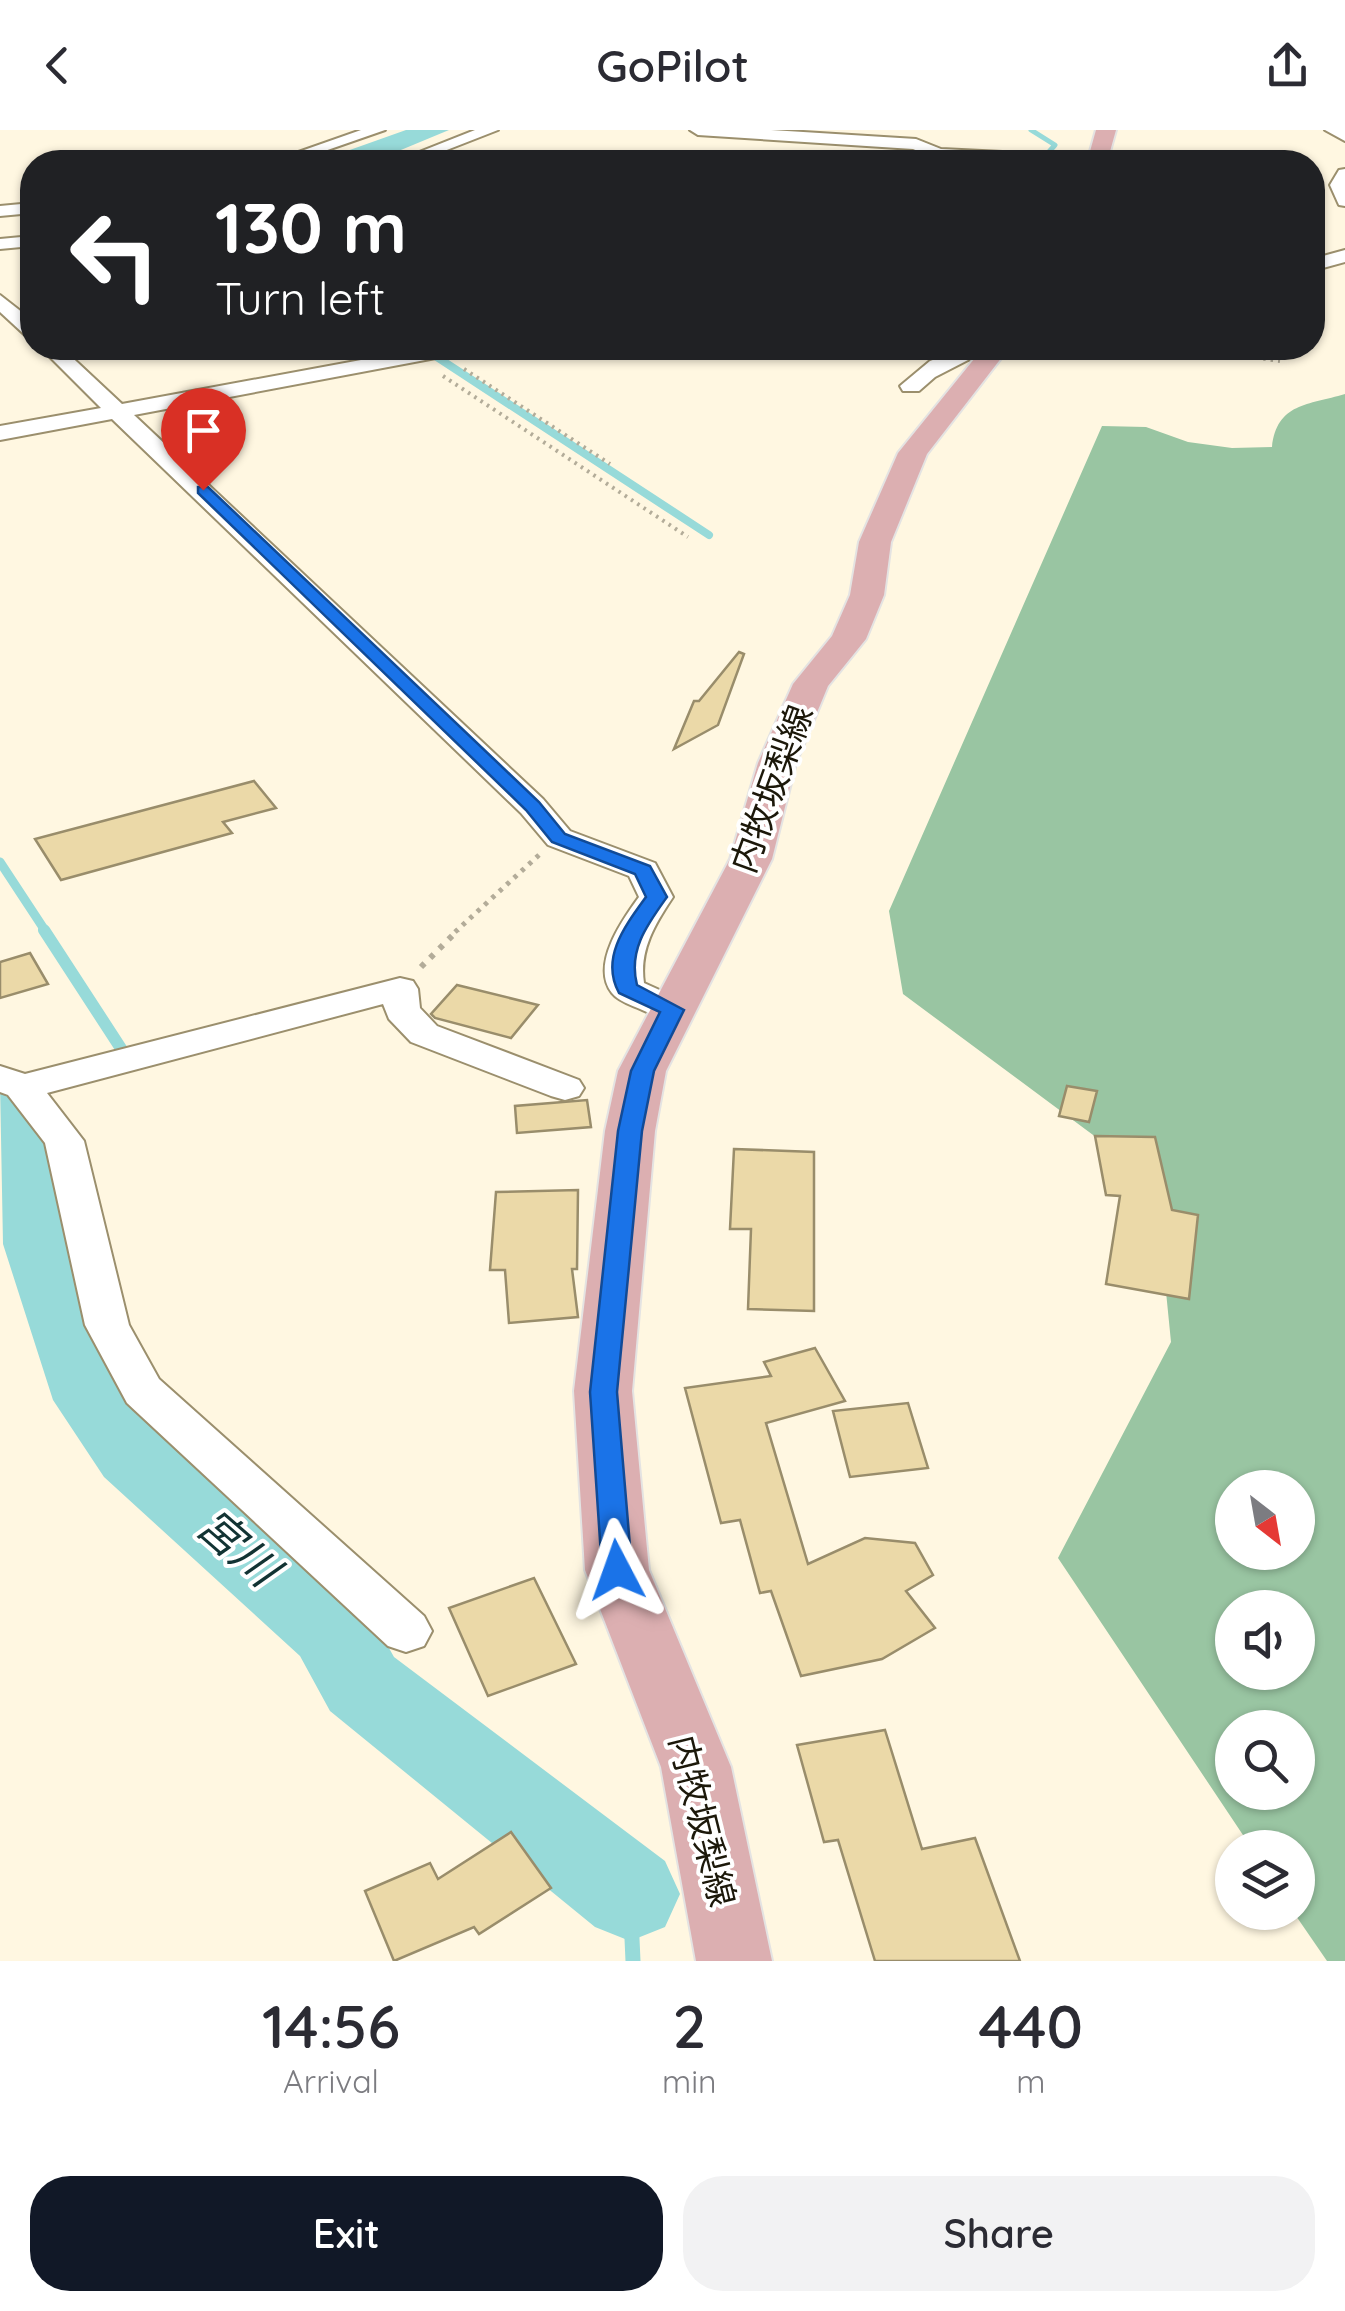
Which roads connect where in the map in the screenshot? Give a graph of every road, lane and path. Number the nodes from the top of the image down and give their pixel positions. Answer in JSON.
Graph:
{"nodes":[{"id":1,"x":376,"y":130,"type":"edge"},
{"id":2,"x":490,"y":130,"type":"edge"},
{"id":3,"x":698,"y":130,"type":"edge"},
{"id":4,"x":1333,"y":130,"type":"edge"},
{"id":5,"x":786,"y":133,"type":"edge"},
{"id":6,"x":1345,"y":136,"type":"edge"},
{"id":7,"x":315,"y":150,"type":"edge"},
{"id":8,"x":439,"y":150,"type":"edge"},
{"id":9,"x":925,"y":150,"type":"edge"},
{"id":10,"x":1345,"y":174,"type":"edge"},
{"id":11,"x":1344,"y":200,"type":"edge"},
{"id":12,"x":0,"y":301,"type":"edge"},
{"id":13,"x":20,"y":320,"type":"edge"},
{"id":14,"x":64,"y":360,"type":"edge"},
{"id":15,"x":392,"y":360,"type":"edge"},
{"id":16,"x":419,"y":360,"type":"edge"},
{"id":17,"x":463,"y":360,"type":"edge"},
{"id":18,"x":959,"y":360,"type":"edge"},
{"id":19,"x":979,"y":360,"type":"edge"},
{"id":20,"x":1267,"y":360,"type":"edge"},
{"id":21,"x":1280,"y":362,"type":"dead end"},
{"id":22,"x":911,"y":386,"type":"dead end"},
{"id":23,"x":120,"y":411,"type":"junction"},
{"id":24,"x":0,"y":433,"type":"edge"},
{"id":25,"x":610,"y":464,"type":"dead end"},
{"id":26,"x":688,"y":537,"type":"dead end"},
{"id":27,"x":558,"y":838,"type":"junction"},
{"id":28,"x":400,"y":988,"type":"junction"},
{"id":29,"x":673,"y":1010,"type":"junction"},
{"id":30,"x":11,"y":1083,"type":"edge"},
{"id":31,"x":565,"y":1088,"type":"dead end"},
{"id":32,"x":406,"y":1632,"type":"dead end"},
{"id":33,"x":734,"y":1961,"type":"edge"}],
"edges":[{"from":1,"to":7,"type":"street"},
{"from":2,"to":8,"type":"street"},
{"from":3,"to":5,"type":"street"},
{"from":4,"to":6,"type":"street"},
{"from":5,"to":9,"type":"street"},
{"from":10,"to":11,"type":"street"},
{"from":12,"to":13,"type":"street"},
{"from":14,"to":23,"type":"street"},
{"from":15,"to":23,"type":"street"},
{"from":16,"to":26,"type":"path"},
{"from":17,"to":25,"type":"path"},
{"from":18,"to":22,"type":"street"},
{"from":19,"to":29,"type":"main road","name":"内牧坂梨線"},
{"from":20,"to":21,"type":"path"},
{"from":23,"to":24,"type":"street"},
{"from":23,"to":27,"type":"street"},
{"from":27,"to":28,"type":"path"},
{"from":27,"to":29,"type":"street"},
{"from":28,"to":30,"type":"street"},
{"from":28,"to":31,"type":"street"},
{"from":29,"to":33,"type":"main road","name":"内牧坂梨線"},
{"from":30,"to":32,"type":"street"}]}
